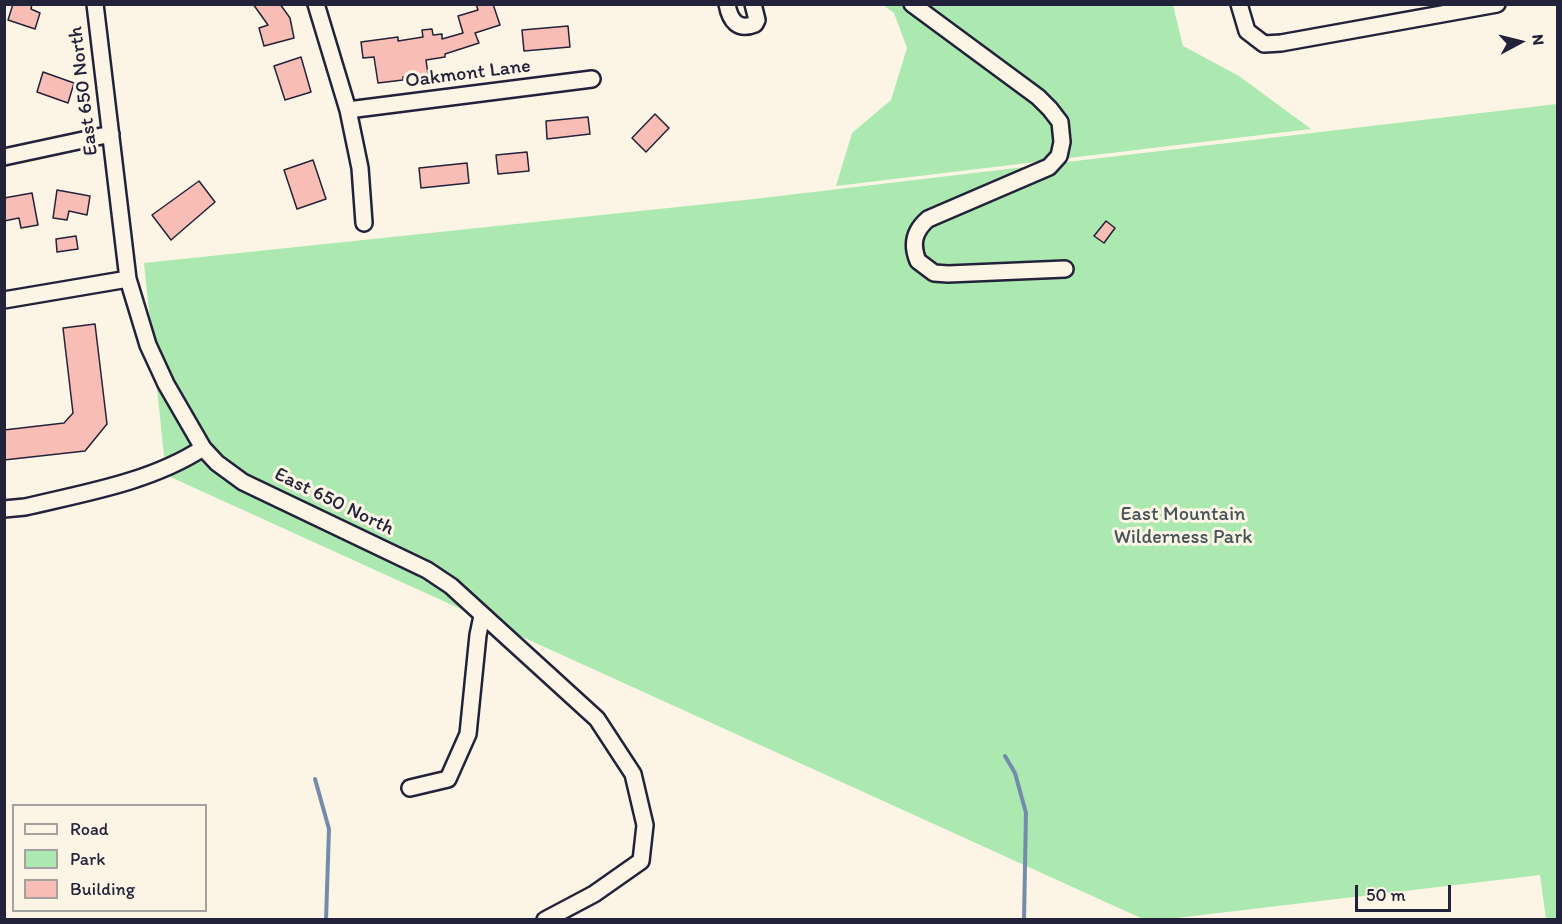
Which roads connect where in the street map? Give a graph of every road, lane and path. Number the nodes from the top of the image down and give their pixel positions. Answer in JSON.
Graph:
{"nodes":[{"id":1,"x":95,"y":4,"type":"edge"},
{"id":2,"x":316,"y":4,"type":"edge"},
{"id":3,"x":727,"y":4,"type":"edge"},
{"id":4,"x":753,"y":4,"type":"edge"},
{"id":5,"x":912,"y":4,"type":"edge"},
{"id":6,"x":1239,"y":4,"type":"edge"},
{"id":7,"x":1497,"y":4,"type":"edge"},
{"id":8,"x":1412,"y":12,"type":"edge"},
{"id":9,"x":592,"y":79,"type":"dead end"},
{"id":10,"x":348,"y":110,"type":"junction"},
{"id":11,"x":111,"y":134,"type":"junction"},
{"id":12,"x":4,"y":157,"type":"edge"},
{"id":13,"x":364,"y":222,"type":"dead end"},
{"id":14,"x":1065,"y":269,"type":"dead end"},
{"id":15,"x":128,"y":279,"type":"junction"},
{"id":16,"x":4,"y":300,"type":"edge"},
{"id":17,"x":203,"y":448,"type":"junction"},
{"id":18,"x":4,"y":509,"type":"edge"},
{"id":19,"x":482,"y":616,"type":"junction"},
{"id":20,"x":410,"y":788,"type":"dead end"},
{"id":21,"x":545,"y":920,"type":"edge"}],
"edges":[{"from":1,"to":11,"type":"street","name":"East 650 North"},
{"from":2,"to":10,"type":"street"},
{"from":3,"to":4,"type":"street"},
{"from":5,"to":14,"type":"street"},
{"from":6,"to":8,"type":"street"},
{"from":7,"to":8,"type":"street"},
{"from":9,"to":10,"type":"street","name":"Oakmont Lane"},
{"from":10,"to":13,"type":"street"},
{"from":11,"to":12,"type":"street"},
{"from":11,"to":15,"type":"street","name":"East 650 North"},
{"from":15,"to":16,"type":"street"},
{"from":15,"to":17,"type":"street","name":"East 650 North"},
{"from":17,"to":18,"type":"street"},
{"from":17,"to":19,"type":"street","name":"East 650 North"},
{"from":19,"to":20,"type":"street"},
{"from":19,"to":21,"type":"street","name":"East 650 North"}]}
